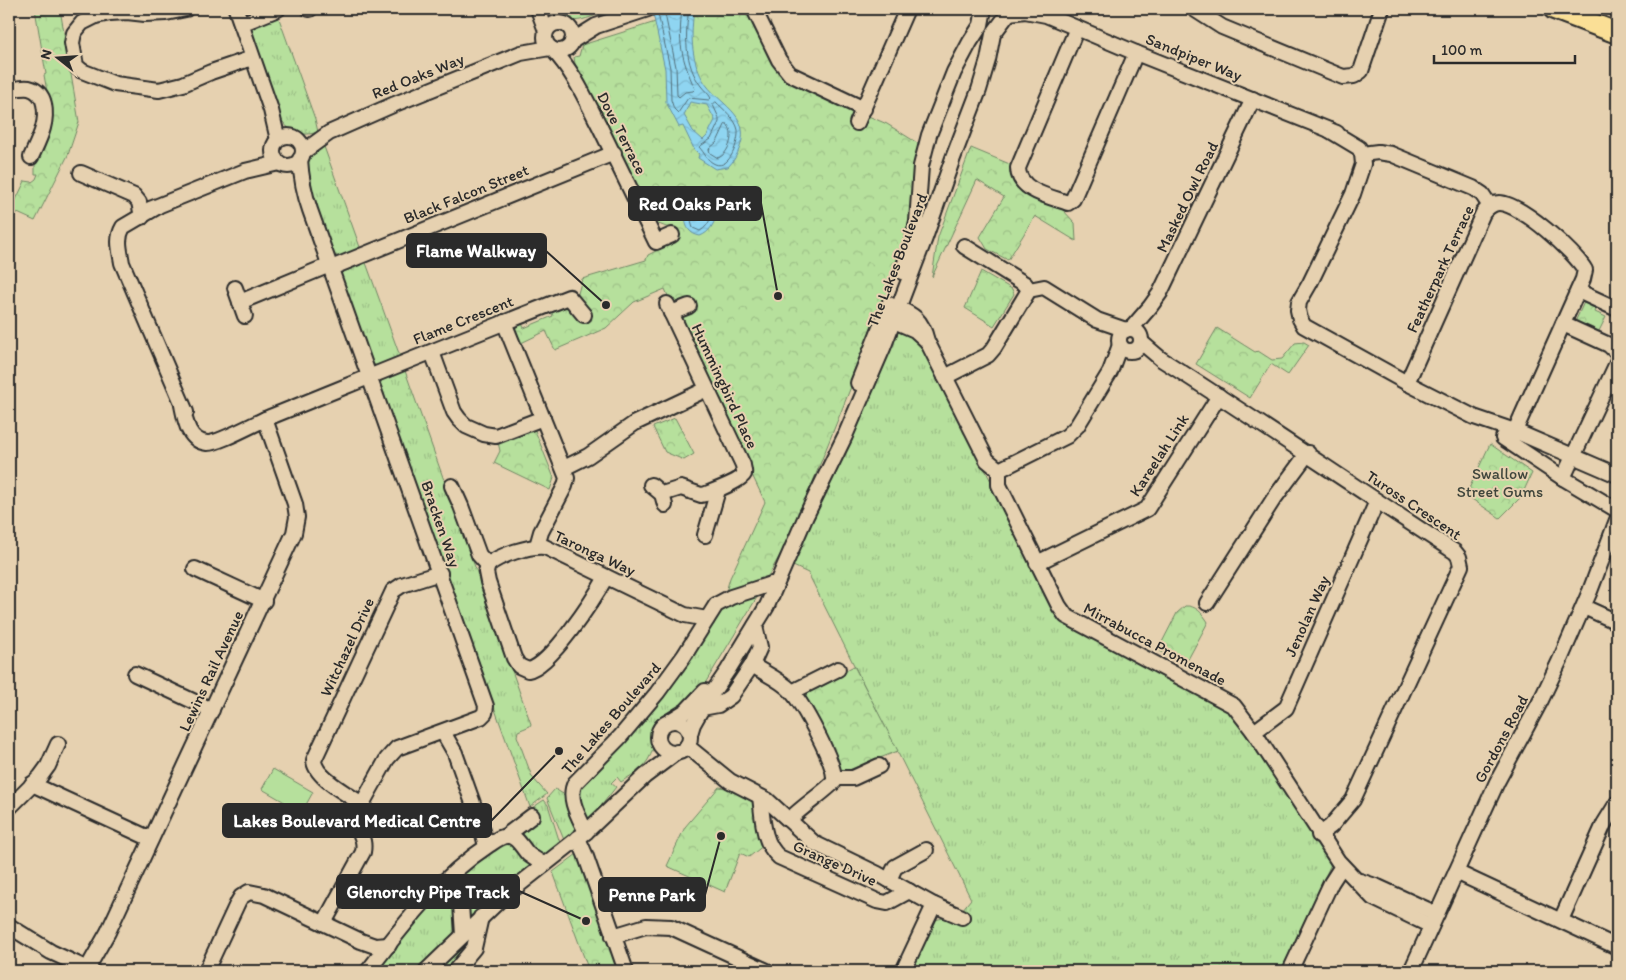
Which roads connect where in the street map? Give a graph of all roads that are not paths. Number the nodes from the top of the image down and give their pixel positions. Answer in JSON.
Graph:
{"nodes":[{"id":1,"x":186,"y":9,"type":"edge"},
{"id":2,"x":236,"y":9,"type":"edge"},
{"id":3,"x":278,"y":9,"type":"edge"},
{"id":4,"x":538,"y":9,"type":"edge"},
{"id":5,"x":544,"y":9,"type":"edge"},
{"id":6,"x":648,"y":9,"type":"edge"},
{"id":7,"x":754,"y":9,"type":"edge"},
{"id":8,"x":907,"y":9,"type":"edge"},
{"id":9,"x":986,"y":9,"type":"edge"},
{"id":10,"x":1194,"y":9,"type":"edge"},
{"id":11,"x":1382,"y":9,"type":"edge"},
{"id":12,"x":1554,"y":9,"type":"edge"},
{"id":13,"x":1010,"y":12,"type":"edge"},
{"id":14,"x":1042,"y":12,"type":"edge"},
{"id":15,"x":241,"y":24,"type":"junction"},
{"id":16,"x":564,"y":25,"type":"junction"},
{"id":17,"x":596,"y":26,"type":"junction"},
{"id":18,"x":1077,"y":28,"type":"junction"},
{"id":19,"x":1617,"y":33,"type":"edge"},
{"id":20,"x":548,"y":41,"type":"junction"},
{"id":21,"x":570,"y":44,"type":"junction"},
{"id":22,"x":1136,"y":53,"type":"junction"},
{"id":23,"x":252,"y":58,"type":"junction"},
{"id":24,"x":575,"y":78,"type":"junction"},
{"id":25,"x":9,"y":90,"type":"edge"},
{"id":26,"x":1253,"y":100,"type":"junction"},
{"id":27,"x":864,"y":109,"type":"junction"},
{"id":28,"x":857,"y":123,"type":"dead end"},
{"id":29,"x":329,"y":133,"type":"junction"},
{"id":30,"x":284,"y":141,"type":"junction"},
{"id":31,"x":614,"y":153,"type":"junction"},
{"id":32,"x":1366,"y":153,"type":"junction"},
{"id":33,"x":302,"y":156,"type":"junction"},
{"id":34,"x":31,"y":157,"type":"dead end"},
{"id":35,"x":281,"y":164,"type":"junction"},
{"id":36,"x":245,"y":171,"type":"junction"},
{"id":37,"x":81,"y":173,"type":"dead end"},
{"id":38,"x":947,"y":174,"type":"junction"},
{"id":39,"x":920,"y":180,"type":"junction"},
{"id":40,"x":304,"y":194,"type":"junction"},
{"id":41,"x":1490,"y":206,"type":"junction"},
{"id":42,"x":140,"y":214,"type":"junction"},
{"id":43,"x":672,"y":235,"type":"dead end"},
{"id":44,"x":964,"y":246,"type":"dead end"},
{"id":45,"x":330,"y":266,"type":"junction"},
{"id":46,"x":234,"y":288,"type":"dead end"},
{"id":47,"x":1029,"y":290,"type":"junction"},
{"id":48,"x":1578,"y":291,"type":"junction"},
{"id":49,"x":240,"y":302,"type":"junction"},
{"id":50,"x":689,"y":306,"type":"dead end"},
{"id":51,"x":1617,"y":309,"type":"edge"},
{"id":52,"x":891,"y":312,"type":"junction"},
{"id":53,"x":584,"y":315,"type":"dead end"},
{"id":54,"x":246,"y":316,"type":"dead end"},
{"id":55,"x":504,"y":322,"type":"junction"},
{"id":56,"x":1563,"y":324,"type":"junction"},
{"id":57,"x":1131,"y":340,"type":"junction"},
{"id":58,"x":432,"y":352,"type":"junction"},
{"id":59,"x":1617,"y":353,"type":"edge"},
{"id":60,"x":1617,"y":363,"type":"edge"},
{"id":61,"x":945,"y":376,"type":"junction"},
{"id":62,"x":370,"y":377,"type":"junction"},
{"id":63,"x":1407,"y":384,"type":"junction"},
{"id":64,"x":707,"y":389,"type":"junction"},
{"id":65,"x":1219,"y":396,"type":"junction"},
{"id":66,"x":543,"y":418,"type":"junction"},
{"id":67,"x":265,"y":419,"type":"junction"},
{"id":68,"x":1513,"y":437,"type":"junction"},
{"id":69,"x":1308,"y":453,"type":"junction"},
{"id":70,"x":1574,"y":455,"type":"junction"},
{"id":71,"x":564,"y":468,"type":"junction"},
{"id":72,"x":999,"y":470,"type":"junction"},
{"id":73,"x":1617,"y":475,"type":"edge"},
{"id":74,"x":1564,"y":478,"type":"junction"},
{"id":75,"x":452,"y":486,"type":"dead end"},
{"id":76,"x":718,"y":490,"type":"junction"},
{"id":77,"x":659,"y":495,"type":"dead end"},
{"id":78,"x":1377,"y":501,"type":"junction"},
{"id":79,"x":1617,"y":510,"type":"edge"},
{"id":80,"x":1617,"y":520,"type":"edge"},
{"id":81,"x":705,"y":534,"type":"dead end"},
{"id":82,"x":793,"y":546,"type":"junction"},
{"id":83,"x":541,"y":547,"type":"junction"},
{"id":84,"x":1037,"y":562,"type":"junction"},
{"id":85,"x":488,"y":565,"type":"junction"},
{"id":86,"x":195,"y":569,"type":"dead end"},
{"id":87,"x":440,"y":573,"type":"junction"},
{"id":88,"x":606,"y":577,"type":"junction"},
{"id":89,"x":771,"y":584,"type":"junction"},
{"id":90,"x":264,"y":601,"type":"junction"},
{"id":91,"x":1206,"y":603,"type":"dead end"},
{"id":92,"x":1584,"y":607,"type":"junction"},
{"id":93,"x":685,"y":615,"type":"junction"},
{"id":94,"x":707,"y":619,"type":"junction"},
{"id":95,"x":1617,"y":622,"type":"edge"},
{"id":96,"x":755,"y":626,"type":"junction"},
{"id":97,"x":699,"y":632,"type":"junction"},
{"id":98,"x":752,"y":665,"type":"junction"},
{"id":99,"x":838,"y":669,"type":"dead end"},
{"id":100,"x":135,"y":674,"type":"dead end"},
{"id":101,"x":792,"y":692,"type":"junction"},
{"id":102,"x":702,"y":708,"type":"junction"},
{"id":103,"x":212,"y":710,"type":"junction"},
{"id":104,"x":670,"y":721,"type":"junction"},
{"id":105,"x":447,"y":730,"type":"junction"},
{"id":106,"x":1254,"y":732,"type":"junction"},
{"id":107,"x":659,"y":740,"type":"junction"},
{"id":108,"x":58,"y":744,"type":"dead end"},
{"id":109,"x":685,"y":744,"type":"junction"},
{"id":110,"x":879,"y":766,"type":"dead end"},
{"id":111,"x":645,"y":776,"type":"junction"},
{"id":112,"x":834,"y":778,"type":"junction"},
{"id":113,"x":32,"y":784,"type":"junction"},
{"id":114,"x":760,"y":797,"type":"junction"},
{"id":115,"x":1617,"y":803,"type":"edge"},
{"id":116,"x":362,"y":804,"type":"junction"},
{"id":117,"x":9,"y":808,"type":"edge"},
{"id":118,"x":532,"y":816,"type":"dead end"},
{"id":119,"x":789,"y":820,"type":"junction"},
{"id":120,"x":1319,"y":835,"type":"junction"},
{"id":121,"x":151,"y":839,"type":"junction"},
{"id":122,"x":577,"y":839,"type":"junction"},
{"id":123,"x":496,"y":841,"type":"junction"},
{"id":124,"x":926,"y":850,"type":"dead end"},
{"id":125,"x":544,"y":864,"type":"junction"},
{"id":126,"x":1342,"y":866,"type":"junction"},
{"id":127,"x":1456,"y":872,"type":"junction"},
{"id":128,"x":889,"y":880,"type":"junction"},
{"id":129,"x":444,"y":882,"type":"junction"},
{"id":130,"x":909,"y":891,"type":"junction"},
{"id":131,"x":934,"y":905,"type":"junction"},
{"id":132,"x":481,"y":917,"type":"junction"},
{"id":133,"x":962,"y":917,"type":"dead end"},
{"id":134,"x":1434,"y":920,"type":"junction"},
{"id":135,"x":1561,"y":920,"type":"junction"},
{"id":136,"x":324,"y":923,"type":"junction"},
{"id":137,"x":9,"y":926,"type":"edge"},
{"id":138,"x":463,"y":935,"type":"junction"},
{"id":139,"x":613,"y":936,"type":"junction"},
{"id":140,"x":361,"y":941,"type":"junction"},
{"id":141,"x":389,"y":946,"type":"junction"},
{"id":142,"x":1617,"y":947,"type":"edge"},
{"id":143,"x":441,"y":957,"type":"junction"},
{"id":144,"x":370,"y":968,"type":"edge"},
{"id":145,"x":91,"y":970,"type":"edge"},
{"id":146,"x":206,"y":971,"type":"edge"},
{"id":147,"x":426,"y":971,"type":"edge"},
{"id":148,"x":430,"y":971,"type":"edge"},
{"id":149,"x":455,"y":971,"type":"edge"},
{"id":150,"x":626,"y":971,"type":"edge"},
{"id":151,"x":767,"y":971,"type":"edge"},
{"id":152,"x":903,"y":971,"type":"edge"},
{"id":153,"x":1290,"y":971,"type":"edge"},
{"id":154,"x":1411,"y":971,"type":"edge"}],
"edges":[{"from":1,"to":23,"type":"street"},
{"from":2,"to":15,"type":"street"},
{"from":3,"to":15,"type":"street"},
{"from":4,"to":20,"type":"street"},
{"from":5,"to":16,"type":"street"},
{"from":6,"to":17,"type":"street"},
{"from":7,"to":27,"type":"street"},
{"from":8,"to":27,"type":"street"},
{"from":9,"to":13,"type":"street","name":"Sandpiper Way"},
{"from":9,"to":39,"type":"street","name":"The Lakes Boulevard"},
{"from":10,"to":11,"type":"street"},
{"from":12,"to":19,"type":"highway"},
{"from":13,"to":14,"type":"street","name":"Sandpiper Way"},
{"from":13,"to":38,"type":"street","name":"The Lakes Boulevard"},
{"from":14,"to":18,"type":"street","name":"Sandpiper Way"},
{"from":15,"to":23,"type":"street"},
{"from":16,"to":17,"type":"street"},
{"from":16,"to":20,"type":"street"},
{"from":16,"to":21,"type":"street"},
{"from":17,"to":21,"type":"street"},
{"from":18,"to":22,"type":"street","name":"Sandpiper Way"},
{"from":18,"to":22,"type":"street"},
{"from":20,"to":21,"type":"street"},
{"from":20,"to":24,"type":"street","name":"Dove Terrace"},
{"from":20,"to":29,"type":"street","name":"Red Oaks Way"},
{"from":21,"to":24,"type":"street","name":"Dove Terrace"},
{"from":22,"to":26,"type":"street","name":"Sandpiper Way"},
{"from":23,"to":30,"type":"street"},
{"from":24,"to":31,"type":"street","name":"Dove Terrace"},
{"from":25,"to":34,"type":"street"},
{"from":26,"to":32,"type":"street","name":"Sandpiper Way"},
{"from":26,"to":57,"type":"street","name":"Masked Owl Road"},
{"from":27,"to":28,"type":"street"},
{"from":29,"to":30,"type":"street","name":"Red Oaks Way"},
{"from":29,"to":33,"type":"street","name":"Red Oaks Way"},
{"from":30,"to":33,"type":"street"},
{"from":30,"to":35,"type":"street"},
{"from":30,"to":36,"type":"street"},
{"from":31,"to":43,"type":"street","name":"Dove Terrace"},
{"from":31,"to":45,"type":"street","name":"Black Falcon Street"},
{"from":32,"to":41,"type":"street"},
{"from":32,"to":63,"type":"street"},
{"from":33,"to":35,"type":"street"},
{"from":33,"to":40,"type":"street","name":"Bracken Way"},
{"from":35,"to":36,"type":"street"},
{"from":35,"to":40,"type":"street","name":"Bracken Way"},
{"from":36,"to":42,"type":"street"},
{"from":37,"to":42,"type":"street"},
{"from":38,"to":39,"type":"street"},
{"from":38,"to":52,"type":"street","name":"The Lakes Boulevard"},
{"from":39,"to":52,"type":"street","name":"The Lakes Boulevard"},
{"from":40,"to":45,"type":"street","name":"Bracken Way"},
{"from":41,"to":48,"type":"street","name":"Featherpark Terrace"},
{"from":41,"to":63,"type":"street","name":"Featherpark Terrace"},
{"from":42,"to":67,"type":"street","name":"Flame Crescent"},
{"from":44,"to":47,"type":"street"},
{"from":45,"to":49,"type":"street","name":"Black Falcon Street"},
{"from":45,"to":62,"type":"street","name":"Bracken Way"},
{"from":46,"to":49,"type":"street"},
{"from":47,"to":57,"type":"street","name":"Tuross Crescent"},
{"from":47,"to":61,"type":"street"},
{"from":48,"to":51,"type":"street"},
{"from":48,"to":56,"type":"street","name":"Featherpark Terrace"},
{"from":49,"to":54,"type":"street"},
{"from":50,"to":64,"type":"street","name":"Hummingbird Place"},
{"from":52,"to":61,"type":"street"},
{"from":52,"to":82,"type":"street","name":"The Lakes Boulevard"},
{"from":53,"to":55,"type":"street","name":"Flame Crescent"},
{"from":55,"to":58,"type":"street","name":"Flame Crescent"},
{"from":55,"to":66,"type":"street"},
{"from":56,"to":59,"type":"street"},
{"from":56,"to":68,"type":"street","name":"Featherpark Terrace"},
{"from":57,"to":65,"type":"street","name":"Tuross Crescent"},
{"from":57,"to":72,"type":"street"},
{"from":58,"to":62,"type":"street","name":"Flame Crescent"},
{"from":58,"to":66,"type":"street"},
{"from":60,"to":70,"type":"street"},
{"from":61,"to":72,"type":"street"},
{"from":62,"to":67,"type":"street","name":"Flame Crescent"},
{"from":62,"to":87,"type":"street","name":"Bracken Way"},
{"from":63,"to":68,"type":"street"},
{"from":64,"to":71,"type":"street"},
{"from":64,"to":76,"type":"street","name":"Hummingbird Place"},
{"from":65,"to":69,"type":"street","name":"Tuross Crescent"},
{"from":65,"to":84,"type":"street","name":"Kareelah Link"},
{"from":66,"to":71,"type":"street"},
{"from":67,"to":90,"type":"street","name":"Lewins Rail Avenue"},
{"from":68,"to":70,"type":"street"},
{"from":68,"to":74,"type":"street"},
{"from":69,"to":78,"type":"street","name":"Tuross Crescent"},
{"from":69,"to":91,"type":"street"},
{"from":70,"to":73,"type":"street"},
{"from":70,"to":74,"type":"street"},
{"from":71,"to":83,"type":"street"},
{"from":72,"to":84,"type":"street","name":"Mirrabucca Promenade"},
{"from":74,"to":79,"type":"street"},
{"from":75,"to":85,"type":"street"},
{"from":76,"to":77,"type":"street","name":"Hummingbird Place"},
{"from":76,"to":81,"type":"street"},
{"from":78,"to":106,"type":"street","name":"Jenolan Way"},
{"from":78,"to":120,"type":"street","name":"Tuross Crescent"},
{"from":80,"to":92,"type":"street","name":"Gordons Road"},
{"from":82,"to":89,"type":"street","name":"The Lakes Boulevard"},
{"from":82,"to":96,"type":"street","name":"The Lakes Boulevard"},
{"from":83,"to":85,"type":"street","name":"Taronga Way"},
{"from":83,"to":88,"type":"street","name":"Taronga Way"},
{"from":84,"to":106,"type":"street","name":"Mirrabucca Promenade"},
{"from":85,"to":88,"type":"street"},
{"from":86,"to":90,"type":"street"},
{"from":87,"to":105,"type":"street","name":"Bracken Way"},
{"from":87,"to":116,"type":"street","name":"Witchazel Drive"},
{"from":88,"to":93,"type":"street","name":"Taronga Way"},
{"from":89,"to":94,"type":"street","name":"The Lakes Boulevard"},
{"from":89,"to":104,"type":"street","name":"The Lakes Boulevard"},
{"from":90,"to":103,"type":"street","name":"Lewins Rail Avenue"},
{"from":92,"to":95,"type":"street"},
{"from":92,"to":127,"type":"street","name":"Gordons Road"},
{"from":93,"to":94,"type":"street","name":"Taronga Way"},
{"from":93,"to":97,"type":"street","name":"Taronga Way"},
{"from":94,"to":97,"type":"street","name":"The Lakes Boulevard"},
{"from":96,"to":98,"type":"street"},
{"from":96,"to":102,"type":"street","name":"The Lakes Boulevard"},
{"from":97,"to":122,"type":"street","name":"The Lakes Boulevard"},
{"from":98,"to":101,"type":"street"},
{"from":98,"to":102,"type":"street"},
{"from":99,"to":101,"type":"street"},
{"from":100,"to":103,"type":"street"},
{"from":101,"to":112,"type":"street"},
{"from":102,"to":109,"type":"street","name":"The Lakes Boulevard"},
{"from":103,"to":121,"type":"street","name":"Lewins Rail Avenue"},
{"from":104,"to":107,"type":"street"},
{"from":104,"to":109,"type":"street"},
{"from":105,"to":116,"type":"street","name":"Bracken Way"},
{"from":105,"to":123,"type":"street"},
{"from":106,"to":120,"type":"street","name":"Mirrabucca Promenade"},
{"from":107,"to":109,"type":"street"},
{"from":107,"to":111,"type":"street","name":"The Lakes Boulevard"},
{"from":108,"to":113,"type":"street"},
{"from":109,"to":111,"type":"street","name":"The Lakes Boulevard"},
{"from":109,"to":114,"type":"street","name":"Grange Drive"},
{"from":110,"to":112,"type":"street"},
{"from":111,"to":122,"type":"street","name":"The Lakes Boulevard"},
{"from":112,"to":119,"type":"street"},
{"from":113,"to":117,"type":"street"},
{"from":113,"to":121,"type":"street"},
{"from":114,"to":119,"type":"street","name":"Grange Drive"},
{"from":114,"to":130,"type":"street","name":"Grange Drive"},
{"from":115,"to":135,"type":"street"},
{"from":116,"to":136,"type":"street","name":"Bracken Way"},
{"from":118,"to":123,"type":"street"},
{"from":119,"to":128,"type":"street","name":"Grange Drive"},
{"from":120,"to":126,"type":"street","name":"Mirrabucca Promenade"},
{"from":121,"to":145,"type":"street","name":"Lewins Rail Avenue"},
{"from":122,"to":125,"type":"street","name":"The Lakes Boulevard"},
{"from":122,"to":139,"type":"street"},
{"from":123,"to":125,"type":"street"},
{"from":123,"to":129,"type":"street"},
{"from":124,"to":128,"type":"street"},
{"from":125,"to":132,"type":"street","name":"The Lakes Boulevard"},
{"from":126,"to":134,"type":"street","name":"Mirrabucca Promenade"},
{"from":126,"to":153,"type":"street"},
{"from":127,"to":134,"type":"street","name":"Gordons Road"},
{"from":127,"to":135,"type":"street"},
{"from":128,"to":130,"type":"street","name":"Grange Drive"},
{"from":129,"to":138,"type":"street"},
{"from":129,"to":141,"type":"street"},
{"from":130,"to":131,"type":"street","name":"Grange Drive"},
{"from":131,"to":133,"type":"street","name":"Grange Drive"},
{"from":131,"to":152,"type":"street"},
{"from":132,"to":138,"type":"street","name":"The Lakes Boulevard"},
{"from":132,"to":149,"type":"street"},
{"from":134,"to":154,"type":"street","name":"Gordons Road"},
{"from":135,"to":142,"type":"street"},
{"from":136,"to":140,"type":"street"},
{"from":136,"to":146,"type":"street"},
{"from":137,"to":145,"type":"street"},
{"from":138,"to":143,"type":"street","name":"The Lakes Boulevard"},
{"from":139,"to":150,"type":"street"},
{"from":139,"to":151,"type":"street"},
{"from":140,"to":141,"type":"street"},
{"from":140,"to":144,"type":"street"},
{"from":141,"to":144,"type":"street"},
{"from":143,"to":147,"type":"street","name":"The Lakes Boulevard"},
{"from":143,"to":148,"type":"street","name":"The Lakes Boulevard"}]}
